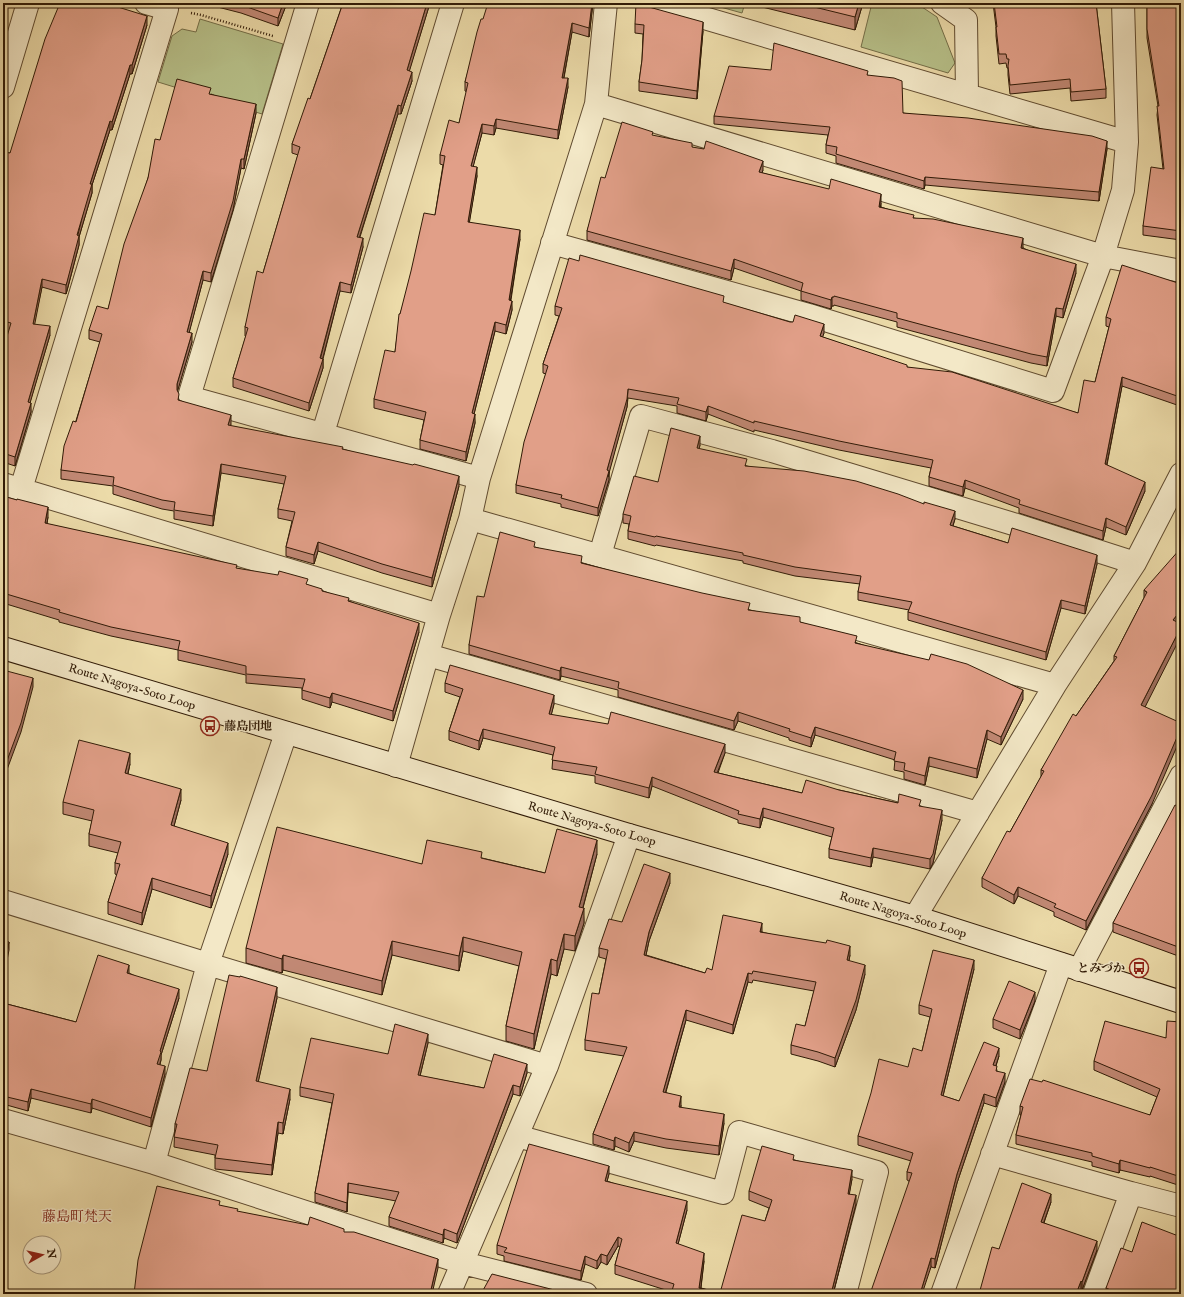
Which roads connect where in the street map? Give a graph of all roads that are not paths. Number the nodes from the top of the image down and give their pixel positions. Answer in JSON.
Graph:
{"nodes":[{"id":1,"x":28,"y":3,"type":"edge"},
{"id":2,"x":146,"y":3,"type":"edge"},
{"id":3,"x":308,"y":3,"type":"edge"},
{"id":4,"x":453,"y":3,"type":"edge"},
{"id":5,"x":606,"y":3,"type":"edge"},
{"id":6,"x":653,"y":3,"type":"edge"},
{"id":7,"x":942,"y":3,"type":"edge"},
{"id":8,"x":1123,"y":3,"type":"edge"},
{"id":9,"x":3,"y":87,"type":"edge"},
{"id":10,"x":967,"y":94,"type":"junction"},
{"id":11,"x":596,"y":104,"type":"junction"},
{"id":12,"x":1127,"y":142,"type":"junction"},
{"id":13,"x":552,"y":243,"type":"junction"},
{"id":14,"x":1103,"y":256,"type":"junction"},
{"id":15,"x":1181,"y":271,"type":"edge"},
{"id":16,"x":323,"y":433,"type":"junction"},
{"id":17,"x":1181,"y":474,"type":"edge"},
{"id":18,"x":479,"y":478,"type":"junction"},
{"id":19,"x":12,"y":487,"type":"edge"},
{"id":20,"x":470,"y":519,"type":"junction"},
{"id":21,"x":600,"y":555,"type":"junction"},
{"id":22,"x":1136,"y":563,"type":"junction"},
{"id":23,"x":439,"y":615,"type":"junction"},
{"id":24,"x":3,"y":648,"type":"edge"},
{"id":25,"x":428,"y":655,"type":"junction"},
{"id":26,"x":1056,"y":685,"type":"junction"},
{"id":27,"x":286,"y":733,"type":"junction"},
{"id":28,"x":396,"y":766,"type":"junction"},
{"id":29,"x":1181,"y":776,"type":"edge"},
{"id":30,"x":978,"y":813,"type":"junction"},
{"id":31,"x":629,"y":835,"type":"junction"},
{"id":32,"x":3,"y":901,"type":"edge"},
{"id":33,"x":915,"y":917,"type":"junction"},
{"id":34,"x":208,"y":964,"type":"junction"},
{"id":35,"x":1070,"y":967,"type":"junction"},
{"id":36,"x":1181,"y":1002,"type":"edge"},
{"id":37,"x":547,"y":1066,"type":"junction"},
{"id":38,"x":3,"y":1120,"type":"edge"},
{"id":39,"x":517,"y":1136,"type":"junction"},
{"id":40,"x":992,"y":1154,"type":"junction"},
{"id":41,"x":154,"y":1163,"type":"junction"},
{"id":42,"x":1131,"y":1193,"type":"junction"},
{"id":43,"x":1181,"y":1206,"type":"edge"},
{"id":44,"x":463,"y":1262,"type":"junction"},
{"id":45,"x":449,"y":1294,"type":"edge"},
{"id":46,"x":586,"y":1294,"type":"edge"},
{"id":47,"x":845,"y":1294,"type":"edge"},
{"id":48,"x":942,"y":1294,"type":"edge"},
{"id":49,"x":1094,"y":1294,"type":"edge"}],
"edges":[{"from":1,"to":9,"type":"street"},
{"from":2,"to":19,"type":"street"},
{"from":3,"to":16,"type":"street"},
{"from":4,"to":16,"type":"street"},
{"from":5,"to":11,"type":"street"},
{"from":6,"to":10,"type":"street"},
{"from":7,"to":10,"type":"street"},
{"from":8,"to":12,"type":"street"},
{"from":10,"to":12,"type":"street"},
{"from":11,"to":13,"type":"street"},
{"from":11,"to":14,"type":"street"},
{"from":12,"to":14,"type":"street"},
{"from":13,"to":14,"type":"street"},
{"from":13,"to":18,"type":"street"},
{"from":14,"to":15,"type":"street"},
{"from":16,"to":18,"type":"street"},
{"from":17,"to":22,"type":"street"},
{"from":18,"to":20,"type":"street"},
{"from":19,"to":23,"type":"street"},
{"from":20,"to":21,"type":"street"},
{"from":20,"to":23,"type":"street"},
{"from":21,"to":22,"type":"street"},
{"from":21,"to":26,"type":"street"},
{"from":22,"to":26,"type":"street"},
{"from":23,"to":25,"type":"street"},
{"from":24,"to":27,"type":"street","name":"Route Nagoya-Soto Loop"},
{"from":25,"to":28,"type":"street"},
{"from":25,"to":30,"type":"street"},
{"from":26,"to":30,"type":"street"},
{"from":27,"to":28,"type":"street","name":"Route Nagoya-Soto Loop"},
{"from":27,"to":34,"type":"street"},
{"from":28,"to":31,"type":"street","name":"Route Nagoya-Soto Loop"},
{"from":29,"to":35,"type":"street"},
{"from":30,"to":33,"type":"street"},
{"from":31,"to":33,"type":"street","name":"Route Nagoya-Soto Loop"},
{"from":31,"to":37,"type":"street"},
{"from":32,"to":34,"type":"street"},
{"from":33,"to":35,"type":"street","name":"Route Nagoya-Soto Loop"},
{"from":34,"to":37,"type":"street"},
{"from":34,"to":41,"type":"street"},
{"from":35,"to":36,"type":"street","name":"Route Nagoya-Soto Loop"},
{"from":35,"to":40,"type":"street"},
{"from":37,"to":39,"type":"street"},
{"from":38,"to":41,"type":"street"},
{"from":39,"to":44,"type":"street"},
{"from":39,"to":47,"type":"street"},
{"from":40,"to":42,"type":"street"},
{"from":40,"to":48,"type":"street"},
{"from":41,"to":44,"type":"street"},
{"from":42,"to":43,"type":"street"},
{"from":42,"to":49,"type":"street"},
{"from":44,"to":45,"type":"street"},
{"from":44,"to":46,"type":"street"}]}
